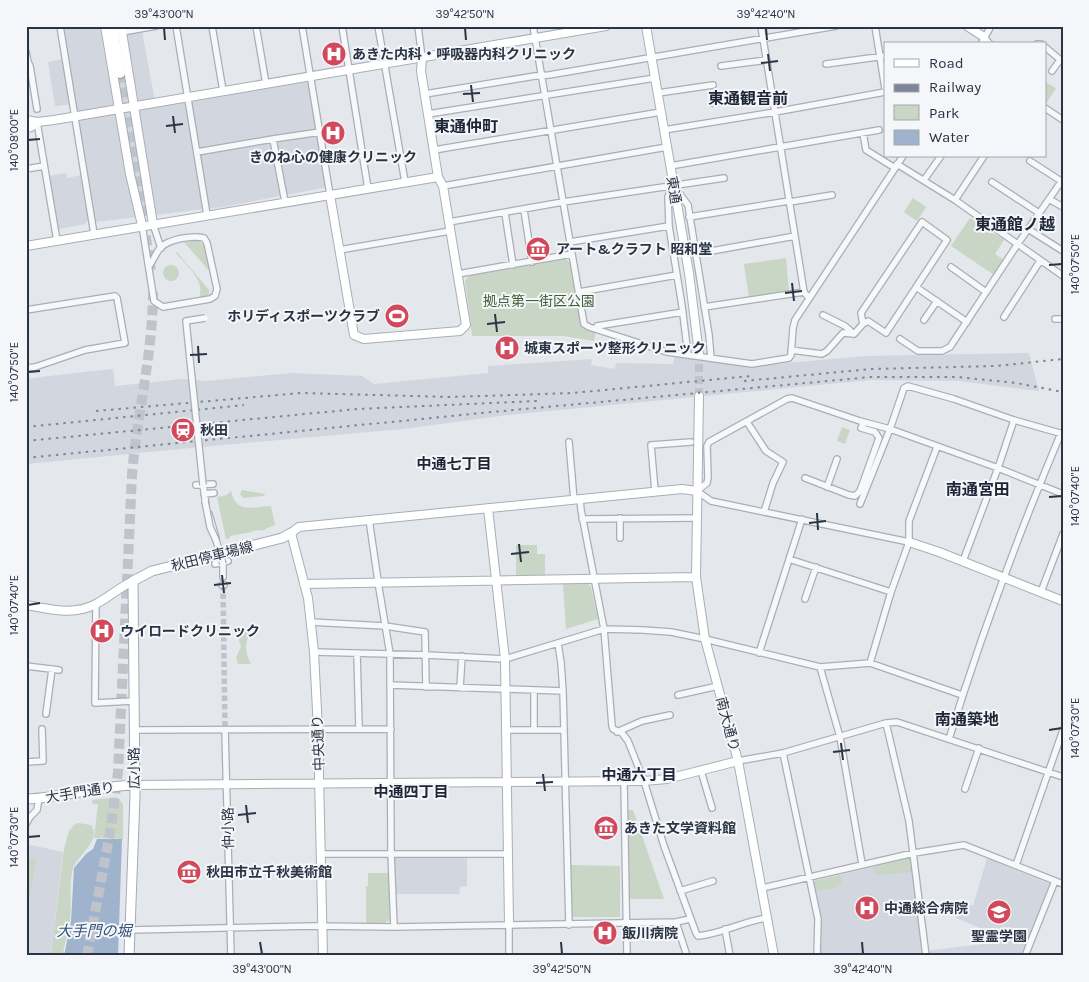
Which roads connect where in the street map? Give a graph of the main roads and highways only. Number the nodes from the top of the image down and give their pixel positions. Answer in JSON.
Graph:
{"nodes":[{"id":1,"x":112,"y":26,"type":"edge"},
{"id":2,"x":120,"y":73,"type":"tunnel mouth"},
{"id":3,"x":291,"y":533,"type":"road end"},
{"id":4,"x":133,"y":581,"type":"joint"},
{"id":5,"x":134,"y":785,"type":"junction"},
{"id":6,"x":26,"y":799,"type":"edge"},
{"id":7,"x":129,"y":956,"type":"edge"}],
"edges":[{"from":1,"to":2,"type":"highway"},
{"from":3,"to":4,"type":"main road","name":"秋田停車場線"},
{"from":4,"to":5,"type":"main road","name":"広小路"},
{"from":5,"to":6,"type":"main road","name":"大手門通り"},
{"from":5,"to":7,"type":"main road","name":"広小路"}]}
